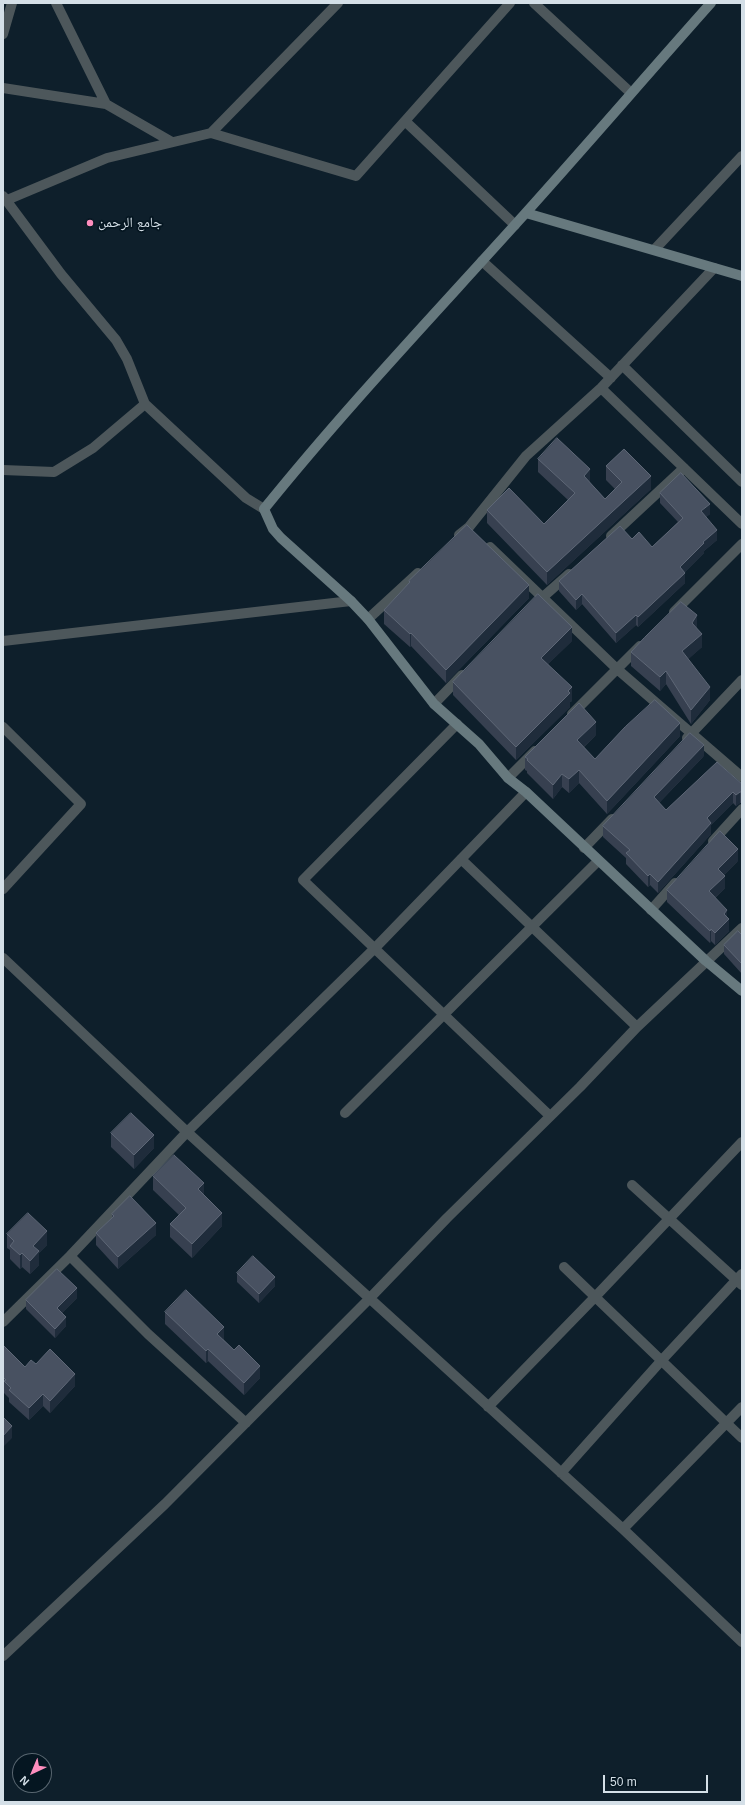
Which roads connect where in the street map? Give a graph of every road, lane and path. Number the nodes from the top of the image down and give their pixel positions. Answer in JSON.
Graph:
{"nodes":[{"id":1,"x":12,"y":3,"type":"edge"},
{"id":2,"x":56,"y":3,"type":"edge"},
{"id":3,"x":338,"y":3,"type":"edge"},
{"id":4,"x":510,"y":3,"type":"edge"},
{"id":5,"x":534,"y":3,"type":"edge"},
{"id":6,"x":711,"y":3,"type":"edge"},
{"id":7,"x":3,"y":34,"type":"edge"},
{"id":8,"x":3,"y":88,"type":"edge"},
{"id":9,"x":631,"y":93,"type":"junction"},
{"id":10,"x":106,"y":104,"type":"junction"},
{"id":11,"x":406,"y":121,"type":"junction"},
{"id":12,"x":211,"y":133,"type":"junction"},
{"id":13,"x":172,"y":142,"type":"junction"},
{"id":14,"x":742,"y":156,"type":"edge"},
{"id":15,"x":5,"y":198,"type":"edge"},
{"id":16,"x":526,"y":213,"type":"junction"},
{"id":17,"x":515,"y":225,"type":"junction"},
{"id":18,"x":655,"y":249,"type":"junction"},
{"id":19,"x":482,"y":261,"type":"junction"},
{"id":20,"x":714,"y":268,"type":"junction"},
{"id":21,"x":742,"y":276,"type":"edge"},
{"id":22,"x":622,"y":365,"type":"junction"},
{"id":23,"x":611,"y":378,"type":"junction"},
{"id":24,"x":601,"y":388,"type":"junction"},
{"id":25,"x":145,"y":404,"type":"junction"},
{"id":26,"x":684,"y":468,"type":"junction"},
{"id":27,"x":3,"y":470,"type":"edge"},
{"id":28,"x":742,"y":482,"type":"edge"},
{"id":29,"x":264,"y":509,"type":"junction"},
{"id":30,"x":742,"y":524,"type":"edge"},
{"id":31,"x":605,"y":541,"type":"edge"},
{"id":32,"x":452,"y":542,"type":"edge"},
{"id":33,"x":485,"y":542,"type":"edge"},
{"id":34,"x":742,"y":544,"type":"edge"},
{"id":35,"x":577,"y":567,"type":"edge"},
{"id":36,"x":424,"y":568,"type":"edge"},
{"id":37,"x":540,"y":598,"type":"junction"},
{"id":38,"x":351,"y":601,"type":"junction"},
{"id":39,"x":368,"y":620,"type":"junction"},
{"id":40,"x":666,"y":620,"type":"edge"},
{"id":41,"x":650,"y":637,"type":"edge"},
{"id":42,"x":3,"y":641,"type":"edge"},
{"id":43,"x":471,"y":666,"type":"edge"},
{"id":44,"x":617,"y":669,"type":"junction"},
{"id":45,"x":742,"y":680,"type":"edge"},
{"id":46,"x":434,"y":704,"type":"junction"},
{"id":47,"x":564,"y":721,"type":"edge"},
{"id":48,"x":457,"y":724,"type":"junction"},
{"id":49,"x":3,"y":727,"type":"edge"},
{"id":50,"x":692,"y":733,"type":"junction"},
{"id":51,"x":542,"y":744,"type":"edge"},
{"id":52,"x":681,"y":745,"type":"edge"},
{"id":53,"x":742,"y":777,"type":"edge"},
{"id":54,"x":508,"y":778,"type":"junction"},
{"id":55,"x":526,"y":792,"type":"junction"},
{"id":56,"x":742,"y":809,"type":"edge"},
{"id":57,"x":616,"y":814,"type":"edge"},
{"id":58,"x":584,"y":848,"type":"junction"},
{"id":59,"x":705,"y":850,"type":"edge"},
{"id":60,"x":461,"y":859,"type":"junction"},
{"id":61,"x":598,"y":861,"type":"junction"},
{"id":62,"x":683,"y":874,"type":"edge"},
{"id":63,"x":3,"y":889,"type":"edge"},
{"id":64,"x":651,"y":910,"type":"junction"},
{"id":65,"x":532,"y":926,"type":"junction"},
{"id":66,"x":742,"y":928,"type":"edge"},
{"id":67,"x":375,"y":948,"type":"junction"},
{"id":68,"x":3,"y":958,"type":"edge"},
{"id":69,"x":706,"y":961,"type":"junction"},
{"id":70,"x":742,"y":991,"type":"edge"},
{"id":71,"x":445,"y":1015,"type":"junction"},
{"id":72,"x":637,"y":1027,"type":"junction"},
{"id":73,"x":345,"y":1113,"type":"dead end"},
{"id":74,"x":550,"y":1116,"type":"junction"},
{"id":75,"x":187,"y":1132,"type":"junction"},
{"id":76,"x":742,"y":1142,"type":"edge"},
{"id":77,"x":632,"y":1185,"type":"dead end"},
{"id":78,"x":669,"y":1218,"type":"junction"},
{"id":79,"x":70,"y":1256,"type":"junction"},
{"id":80,"x":564,"y":1267,"type":"dead end"},
{"id":81,"x":740,"y":1280,"type":"edge"},
{"id":82,"x":595,"y":1297,"type":"junction"},
{"id":83,"x":370,"y":1299,"type":"junction"},
{"id":84,"x":3,"y":1322,"type":"edge"},
{"id":85,"x":661,"y":1361,"type":"junction"},
{"id":86,"x":488,"y":1407,"type":"junction"},
{"id":87,"x":742,"y":1407,"type":"edge"},
{"id":88,"x":246,"y":1423,"type":"junction"},
{"id":89,"x":726,"y":1424,"type":"junction"},
{"id":90,"x":742,"y":1438,"type":"edge"},
{"id":91,"x":561,"y":1473,"type":"junction"},
{"id":92,"x":623,"y":1530,"type":"junction"},
{"id":93,"x":742,"y":1642,"type":"edge"},
{"id":94,"x":3,"y":1656,"type":"edge"}],
"edges":[{"from":1,"to":7,"type":"street"},
{"from":2,"to":10,"type":"street"},
{"from":3,"to":12,"type":"street"},
{"from":4,"to":11,"type":"street"},
{"from":5,"to":9,"type":"street"},
{"from":6,"to":9,"type":"street"},
{"from":8,"to":10,"type":"street"},
{"from":9,"to":16,"type":"street"},
{"from":10,"to":13,"type":"street"},
{"from":11,"to":12,"type":"street"},
{"from":11,"to":17,"type":"street"},
{"from":12,"to":13,"type":"street"},
{"from":13,"to":15,"type":"street"},
{"from":14,"to":18,"type":"street"},
{"from":15,"to":25,"type":"street"},
{"from":16,"to":17,"type":"street"},
{"from":16,"to":18,"type":"street"},
{"from":17,"to":19,"type":"street"},
{"from":18,"to":20,"type":"street"},
{"from":19,"to":23,"type":"street"},
{"from":19,"to":29,"type":"street"},
{"from":20,"to":21,"type":"street"},
{"from":20,"to":22,"type":"street"},
{"from":22,"to":23,"type":"street"},
{"from":22,"to":28,"type":"street"},
{"from":23,"to":24,"type":"street"},
{"from":24,"to":26,"type":"street"},
{"from":24,"to":32,"type":"street"},
{"from":25,"to":27,"type":"street"},
{"from":25,"to":29,"type":"street"},
{"from":26,"to":30,"type":"street"},
{"from":26,"to":31,"type":"street"},
{"from":29,"to":38,"type":"street"},
{"from":33,"to":37,"type":"street"},
{"from":34,"to":40,"type":"street"},
{"from":35,"to":37,"type":"street"},
{"from":36,"to":39,"type":"street"},
{"from":37,"to":44,"type":"street"},
{"from":38,"to":39,"type":"street"},
{"from":38,"to":42,"type":"street"},
{"from":39,"to":46,"type":"street"},
{"from":41,"to":44,"type":"street"},
{"from":43,"to":46,"type":"street"},
{"from":44,"to":47,"type":"street"},
{"from":44,"to":50,"type":"street"},
{"from":45,"to":50,"type":"street"},
{"from":46,"to":48,"type":"street"},
{"from":48,"to":54,"type":"street"},
{"from":48,"to":67,"type":"street"},
{"from":49,"to":63,"type":"street"},
{"from":50,"to":52,"type":"street"},
{"from":50,"to":53,"type":"street"},
{"from":51,"to":54,"type":"street"},
{"from":54,"to":55,"type":"street"},
{"from":55,"to":58,"type":"street"},
{"from":55,"to":60,"type":"street"},
{"from":56,"to":59,"type":"street"},
{"from":57,"to":58,"type":"street"},
{"from":58,"to":61,"type":"street"},
{"from":60,"to":65,"type":"street"},
{"from":60,"to":67,"type":"street"},
{"from":61,"to":64,"type":"street"},
{"from":61,"to":65,"type":"street"},
{"from":62,"to":64,"type":"street"},
{"from":64,"to":69,"type":"street"},
{"from":65,"to":71,"type":"street"},
{"from":65,"to":72,"type":"street"},
{"from":66,"to":69,"type":"street"},
{"from":67,"to":71,"type":"street"},
{"from":67,"to":75,"type":"street"},
{"from":68,"to":75,"type":"street"},
{"from":69,"to":70,"type":"street"},
{"from":69,"to":72,"type":"street"},
{"from":71,"to":73,"type":"street"},
{"from":71,"to":74,"type":"street"},
{"from":72,"to":74,"type":"street"},
{"from":74,"to":83,"type":"street"},
{"from":75,"to":79,"type":"street"},
{"from":75,"to":83,"type":"street"},
{"from":76,"to":78,"type":"street"},
{"from":77,"to":78,"type":"street"},
{"from":78,"to":81,"type":"street"},
{"from":78,"to":82,"type":"street"},
{"from":79,"to":84,"type":"street"},
{"from":79,"to":88,"type":"street"},
{"from":80,"to":82,"type":"street"},
{"from":81,"to":85,"type":"street"},
{"from":82,"to":85,"type":"street"},
{"from":82,"to":86,"type":"street"},
{"from":83,"to":86,"type":"street"},
{"from":83,"to":88,"type":"street"},
{"from":85,"to":89,"type":"street"},
{"from":85,"to":91,"type":"street"},
{"from":86,"to":91,"type":"street"},
{"from":87,"to":89,"type":"street"},
{"from":88,"to":94,"type":"street"},
{"from":89,"to":90,"type":"street"},
{"from":89,"to":92,"type":"street"},
{"from":91,"to":92,"type":"street"},
{"from":92,"to":93,"type":"street"}]}
